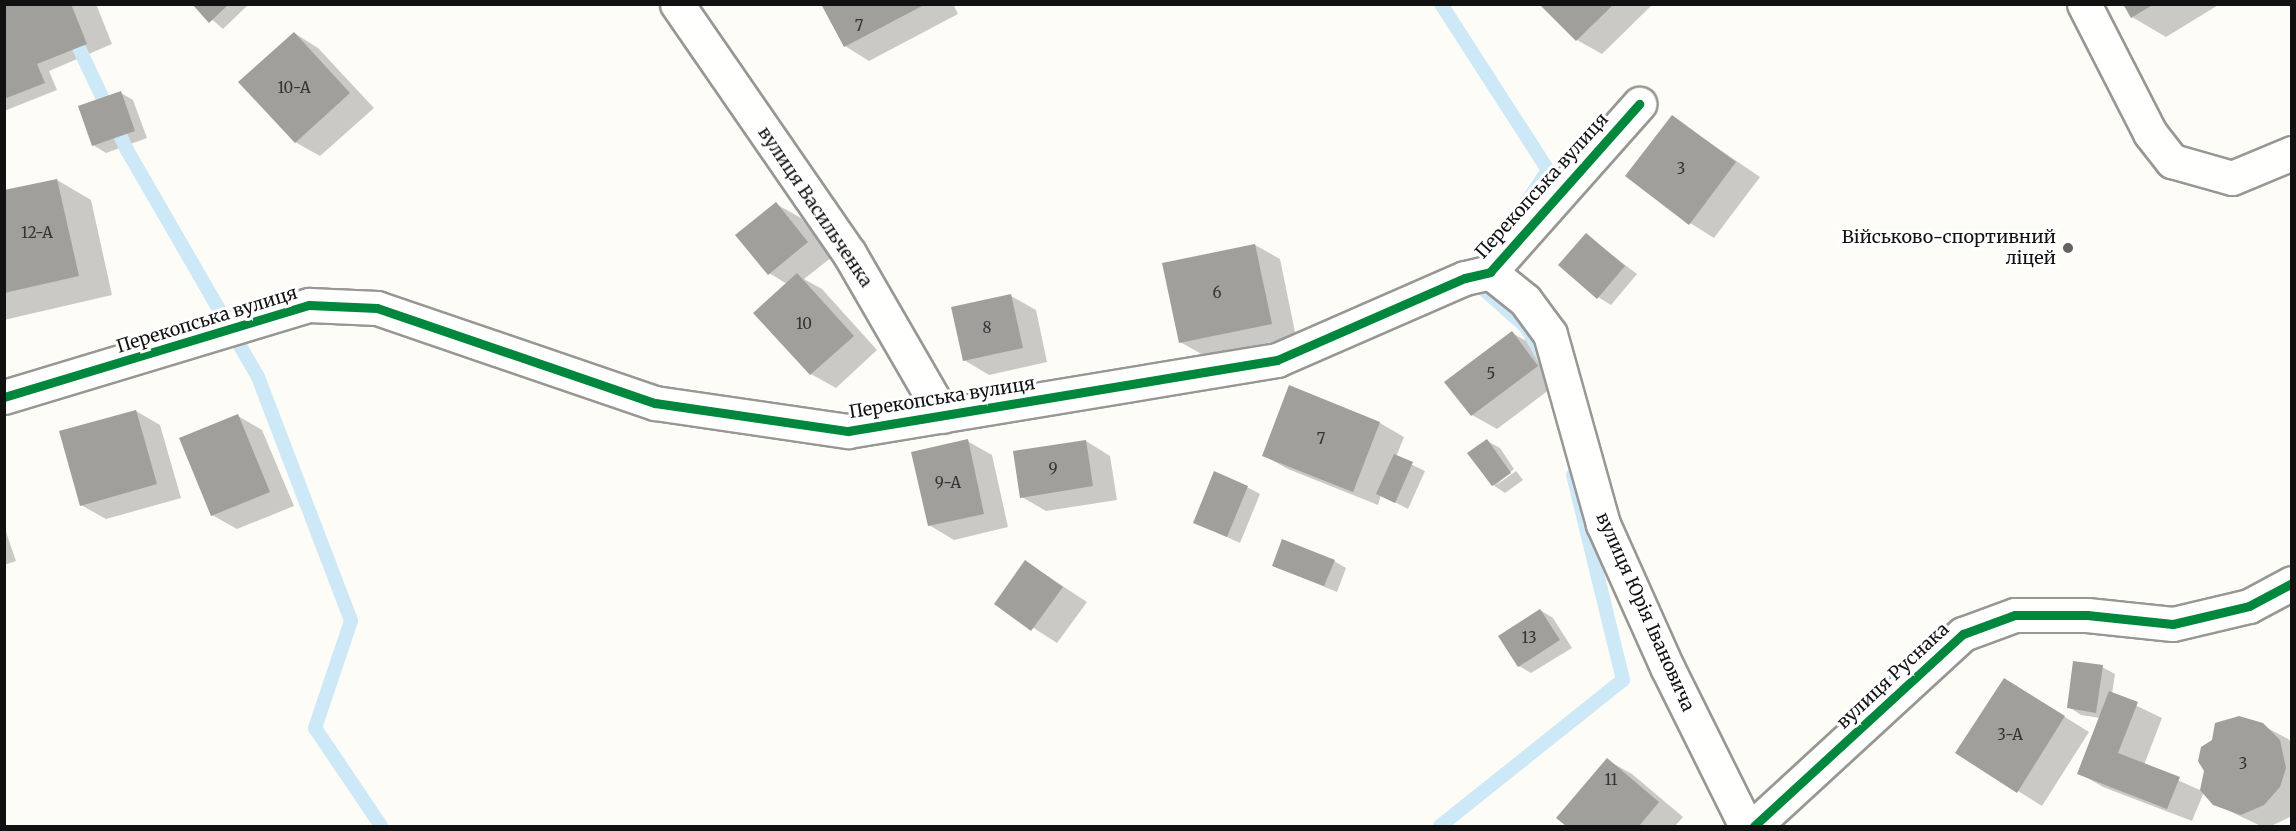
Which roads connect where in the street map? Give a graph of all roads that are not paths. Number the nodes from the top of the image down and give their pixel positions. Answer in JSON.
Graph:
{"nodes":[{"id":1,"x":677,"y":4,"type":"edge"},
{"id":2,"x":2084,"y":4,"type":"edge"},
{"id":3,"x":1639,"y":104,"type":"dead end"},
{"id":4,"x":2292,"y":153,"type":"edge"},
{"id":5,"x":1490,"y":272,"type":"junction"},
{"id":6,"x":4,"y":397,"type":"edge"},
{"id":7,"x":943,"y":416,"type":"junction"},
{"id":8,"x":2292,"y":583,"type":"edge"},
{"id":9,"x":1746,"y":826,"type":"edge"},
{"id":10,"x":1754,"y":826,"type":"edge"}],
"edges":[{"from":1,"to":7,"type":"street","name":"вулиця Васильченка"},
{"from":2,"to":4,"type":"street"},
{"from":3,"to":5,"type":"street","name":"Перекопська вулиця"},
{"from":5,"to":7,"type":"street","name":"Перекопська вулиця"},
{"from":5,"to":9,"type":"street","name":"вулиця Юрія Івановича"},
{"from":6,"to":7,"type":"street","name":"Перекопська вулиця"},
{"from":8,"to":10,"type":"street","name":"вулиця Руснака"}]}
